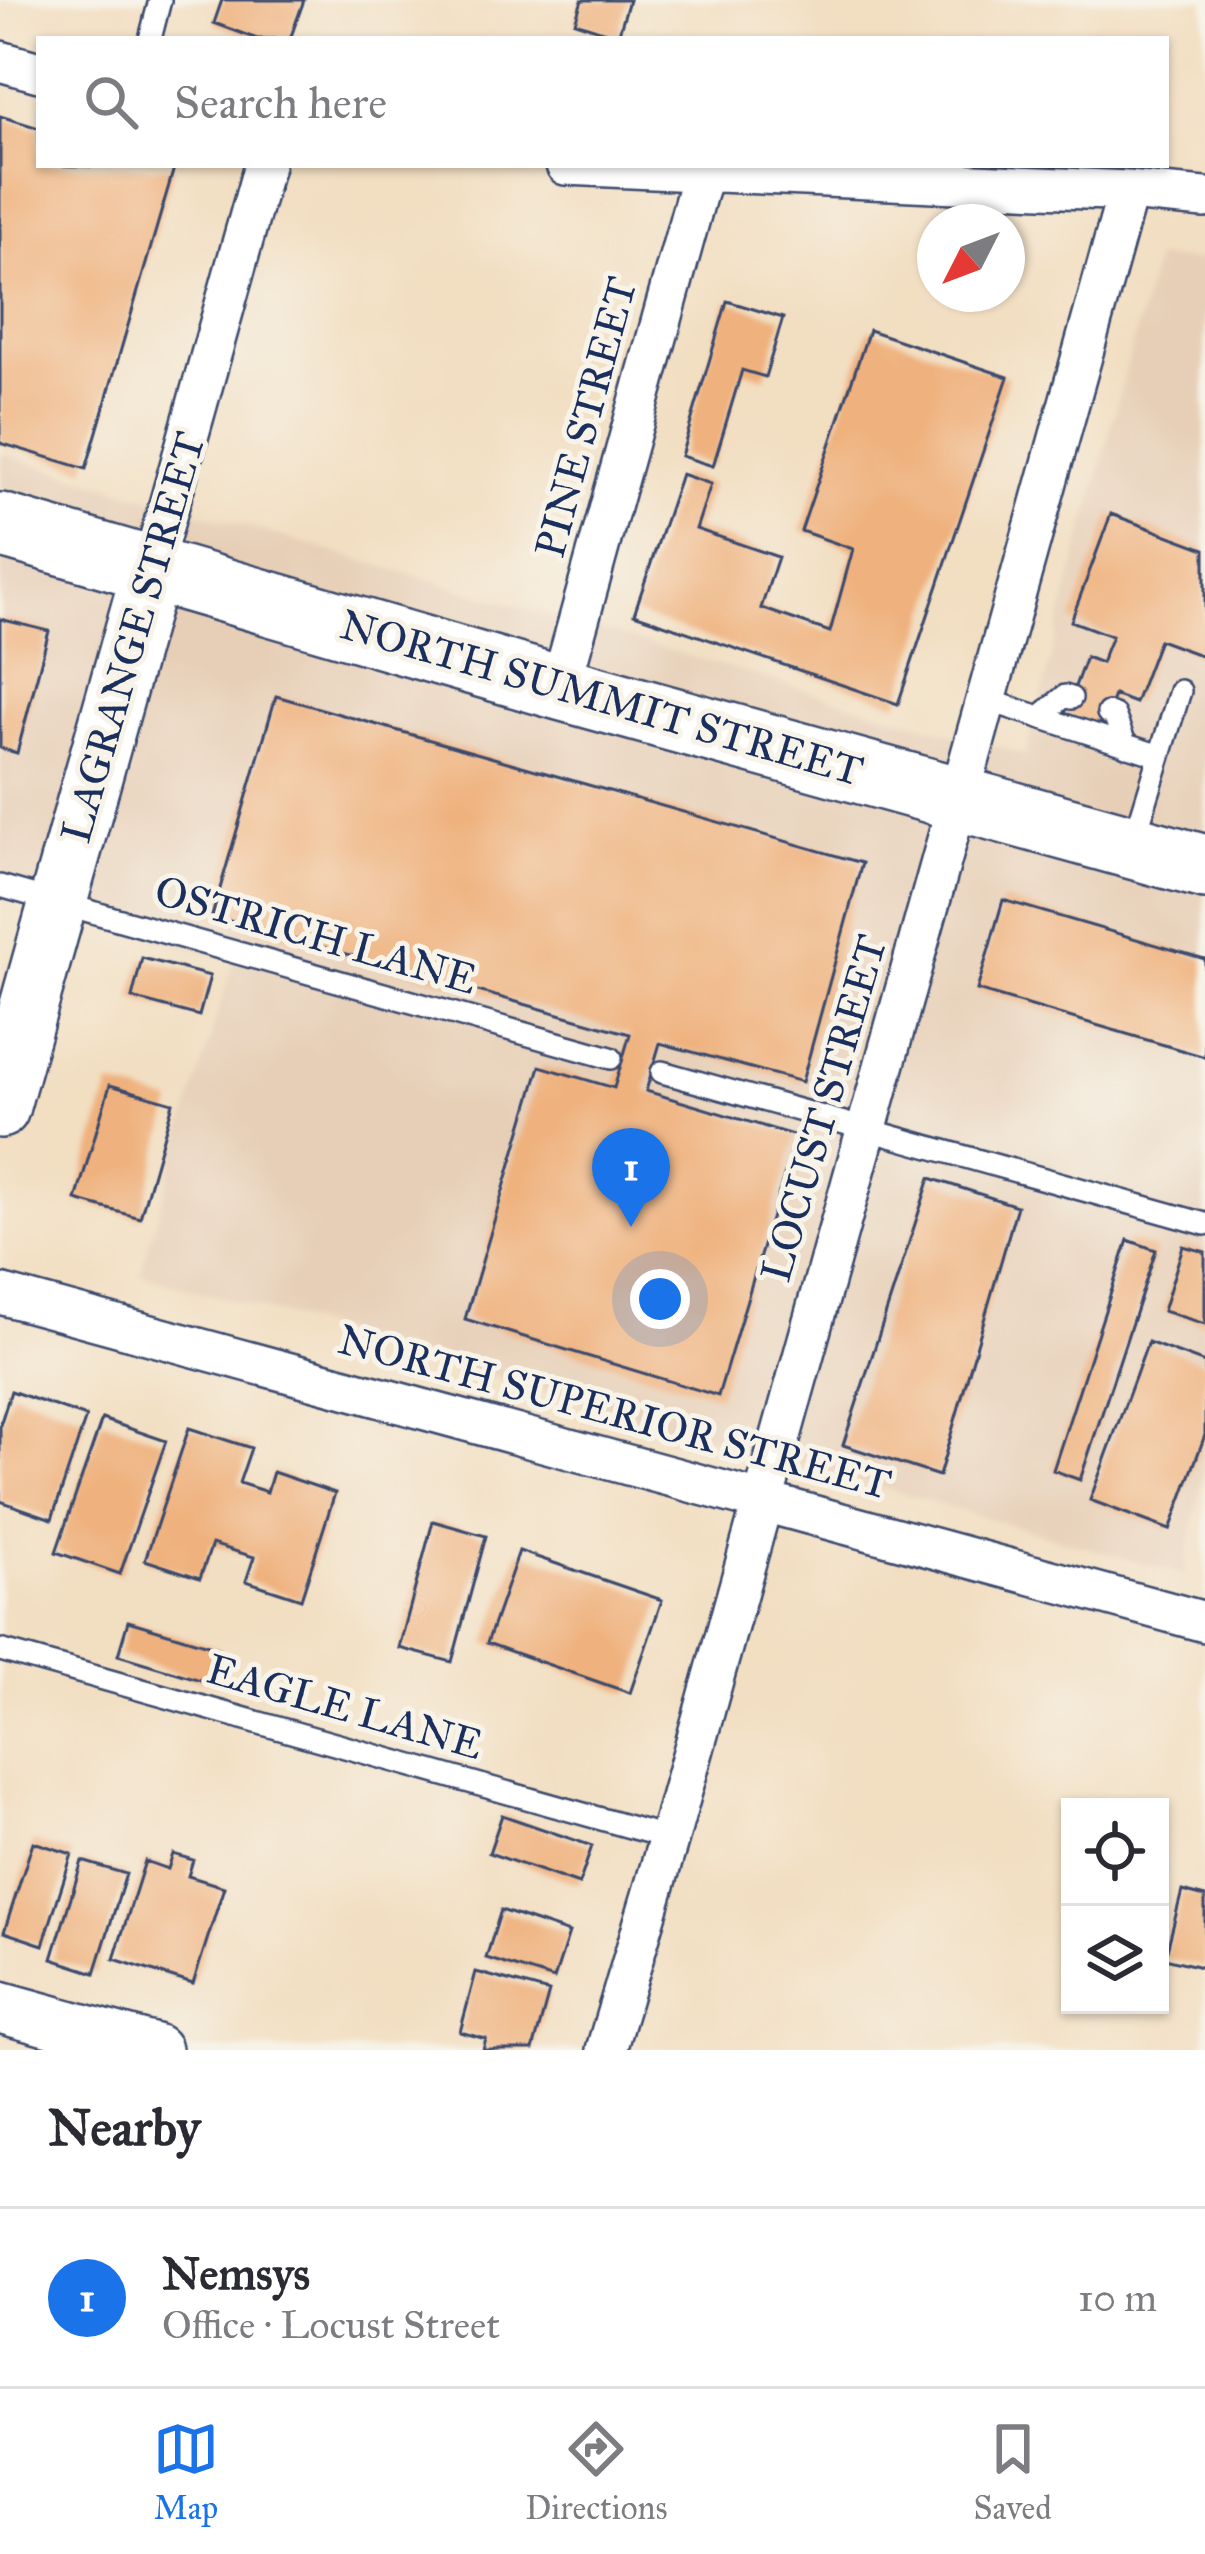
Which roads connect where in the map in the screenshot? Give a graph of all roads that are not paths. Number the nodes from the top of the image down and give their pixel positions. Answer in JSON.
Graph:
{"nodes":[{"id":1,"x":160,"y":0,"type":"edge"},
{"id":2,"x":151,"y":36,"type":"edge"},
{"id":3,"x":0,"y":61,"type":"edge"},
{"id":4,"x":36,"y":71,"type":"edge"},
{"id":5,"x":263,"y":168,"type":"edge"},
{"id":6,"x":634,"y":168,"type":"edge"},
{"id":7,"x":703,"y":171,"type":"junction"},
{"id":8,"x":1128,"y":191,"type":"junction"},
{"id":9,"x":1205,"y":198,"type":"edge"},
{"id":10,"x":0,"y":524,"type":"edge"},
{"id":11,"x":152,"y":566,"type":"junction"},
{"id":12,"x":560,"y":688,"type":"junction"},
{"id":13,"x":1180,"y":691,"type":"dead end"},
{"id":14,"x":1071,"y":698,"type":"dead end"},
{"id":15,"x":984,"y":699,"type":"junction"},
{"id":16,"x":1108,"y":713,"type":"dead end"},
{"id":17,"x":1041,"y":716,"type":"junction"},
{"id":18,"x":1126,"y":746,"type":"junction"},
{"id":19,"x":1160,"y":756,"type":"junction"},
{"id":20,"x":959,"y":799,"type":"junction"},
{"id":21,"x":1132,"y":847,"type":"junction"},
{"id":22,"x":1205,"y":867,"type":"edge"},
{"id":23,"x":0,"y":886,"type":"edge"},
{"id":24,"x":58,"y":903,"type":"junction"},
{"id":25,"x":611,"y":1058,"type":"dead end"},
{"id":26,"x":662,"y":1072,"type":"dead end"},
{"id":27,"x":0,"y":1109,"type":"edge"},
{"id":28,"x":867,"y":1130,"type":"junction"},
{"id":29,"x":1205,"y":1224,"type":"edge"},
{"id":30,"x":0,"y":1294,"type":"edge"},
{"id":31,"x":762,"y":1500,"type":"junction"},
{"id":32,"x":1205,"y":1622,"type":"edge"},
{"id":33,"x":0,"y":1650,"type":"edge"},
{"id":34,"x":669,"y":1838,"type":"junction"},
{"id":35,"x":0,"y":2007,"type":"edge"},
{"id":36,"x":155,"y":2050,"type":"edge"},
{"id":37,"x":606,"y":2050,"type":"edge"}],
"edges":[{"from":1,"to":2,"type":"lane"},
{"from":3,"to":4,"type":"street"},
{"from":5,"to":11,"type":"street","name":"LAGRANGE STREET"},
{"from":6,"to":7,"type":"street"},
{"from":7,"to":8,"type":"street"},
{"from":7,"to":12,"type":"street","name":"PINE STREET"},
{"from":8,"to":9,"type":"street"},
{"from":8,"to":15,"type":"street","name":"LOCUST STREET"},
{"from":10,"to":11,"type":"main road","name":"NORTH SUMMIT STREET"},
{"from":11,"to":12,"type":"main road","name":"NORTH SUMMIT STREET"},
{"from":11,"to":24,"type":"main road","name":"LAGRANGE STREET"},
{"from":12,"to":20,"type":"main road","name":"NORTH SUMMIT STREET"},
{"from":13,"to":19,"type":"lane"},
{"from":14,"to":17,"type":"lane"},
{"from":15,"to":17,"type":"lane"},
{"from":15,"to":20,"type":"street","name":"LOCUST STREET"},
{"from":16,"to":18,"type":"lane"},
{"from":17,"to":18,"type":"lane"},
{"from":18,"to":19,"type":"lane"},
{"from":19,"to":21,"type":"lane"},
{"from":20,"to":21,"type":"main road","name":"NORTH SUMMIT STREET"},
{"from":20,"to":28,"type":"street","name":"LOCUST STREET"},
{"from":21,"to":22,"type":"main road","name":"NORTH SUMMIT STREET"},
{"from":23,"to":24,"type":"lane","name":"OSTRICH LANE"},
{"from":24,"to":25,"type":"lane","name":"OSTRICH LANE"},
{"from":24,"to":27,"type":"main road","name":"LAGRANGE STREET"},
{"from":26,"to":28,"type":"lane"},
{"from":28,"to":29,"type":"lane"},
{"from":28,"to":31,"type":"street","name":"LOCUST STREET"},
{"from":30,"to":31,"type":"street","name":"NORTH SUPERIOR STREET"},
{"from":31,"to":32,"type":"street","name":"NORTH SUPERIOR STREET"},
{"from":31,"to":34,"type":"street","name":"LOCUST STREET"},
{"from":33,"to":34,"type":"lane","name":"EAGLE LANE"},
{"from":34,"to":37,"type":"street","name":"LOCUST STREET"},
{"from":35,"to":36,"type":"street"}]}
